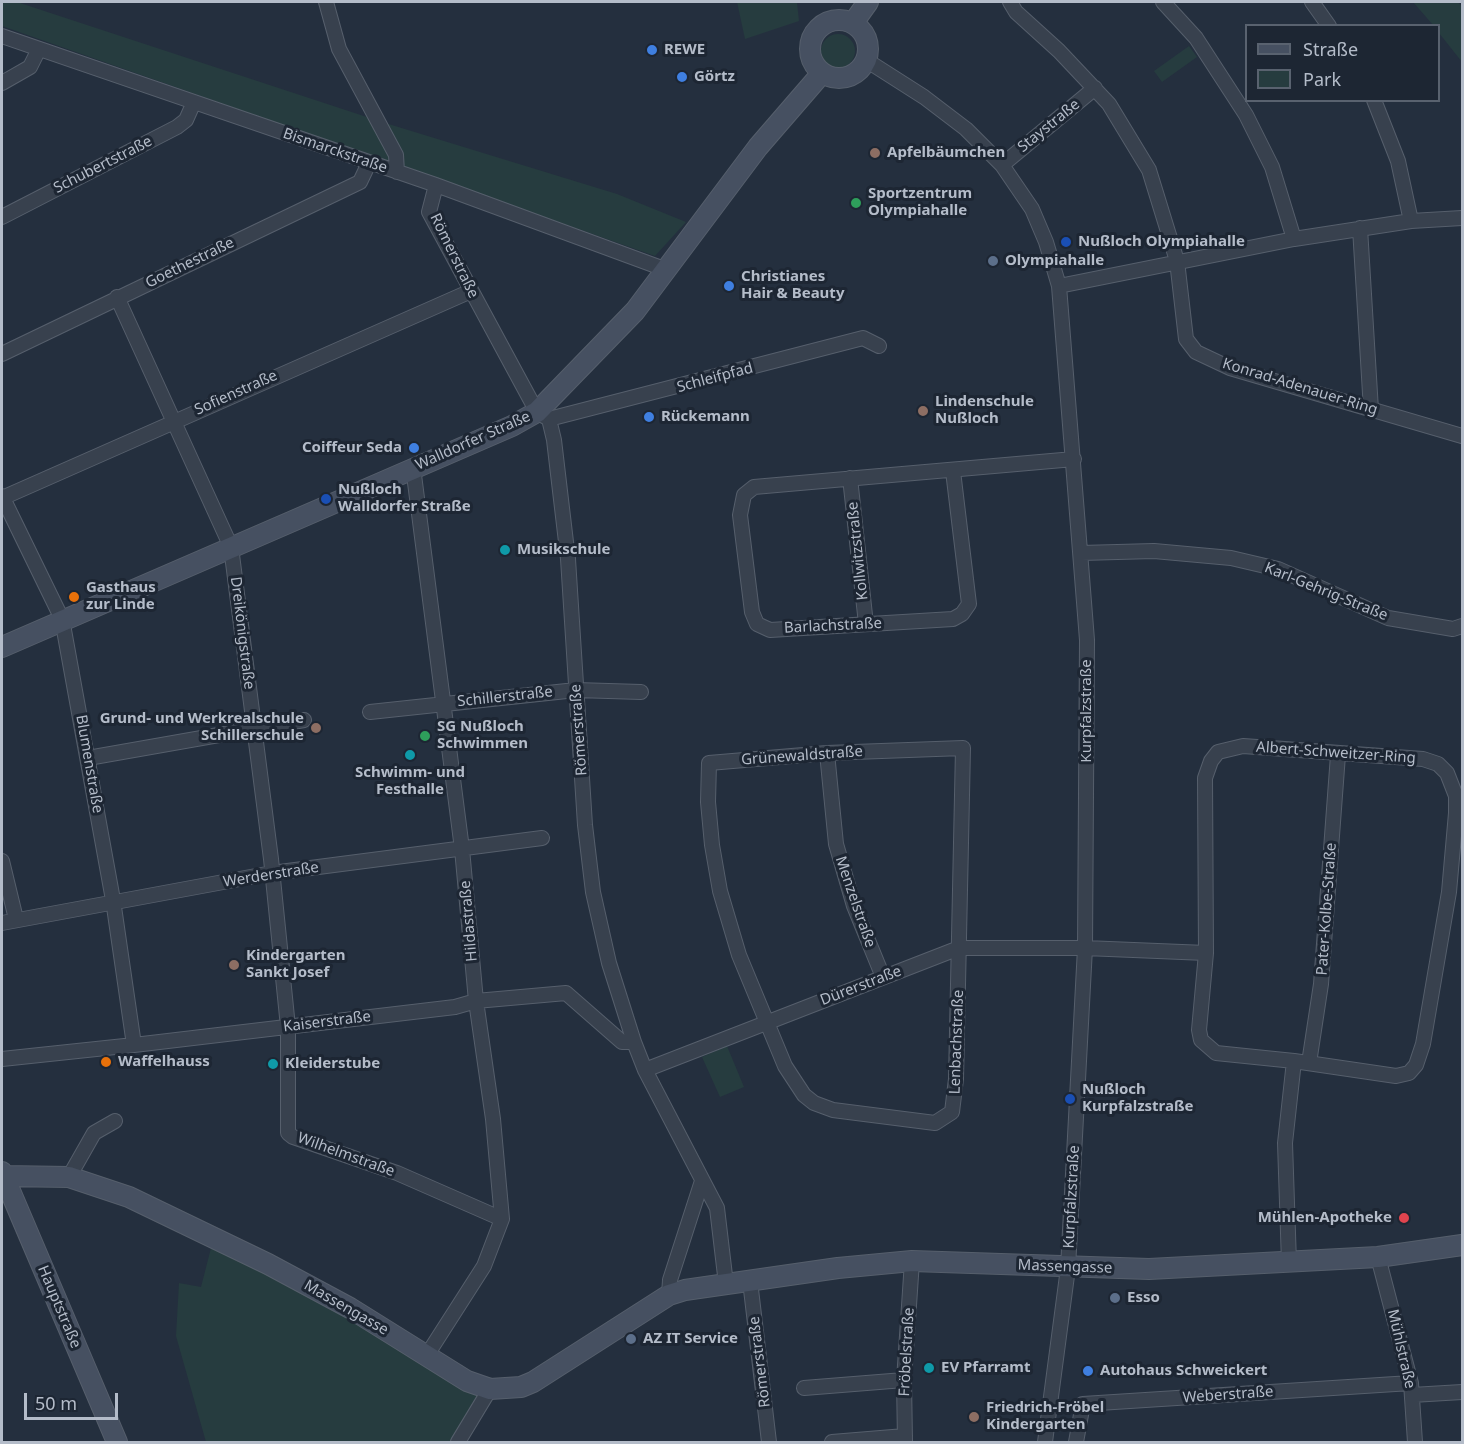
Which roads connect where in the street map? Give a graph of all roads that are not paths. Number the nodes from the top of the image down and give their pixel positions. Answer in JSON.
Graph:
{"nodes":[{"id":1,"x":326,"y":2,"type":"edge"},
{"id":2,"x":868,"y":2,"type":"edge"},
{"id":3,"x":1010,"y":2,"type":"edge"},
{"id":4,"x":1163,"y":2,"type":"edge"},
{"id":5,"x":1312,"y":2,"type":"edge"},
{"id":6,"x":853,"y":23,"type":"junction"},
{"id":7,"x":1328,"y":24,"type":"edge"},
{"id":8,"x":2,"y":36,"type":"edge"},
{"id":9,"x":39,"y":49,"type":"junction"},
{"id":10,"x":866,"y":60,"type":"junction"},
{"id":11,"x":822,"y":73,"type":"junction"},
{"id":12,"x":2,"y":83,"type":"edge"},
{"id":13,"x":1095,"y":88,"type":"junction"},
{"id":14,"x":194,"y":102,"type":"junction"},
{"id":15,"x":1375,"y":102,"type":"edge"},
{"id":16,"x":369,"y":163,"type":"junction"},
{"id":17,"x":1002,"y":165,"type":"junction"},
{"id":18,"x":397,"y":172,"type":"junction"},
{"id":19,"x":436,"y":185,"type":"junction"},
{"id":20,"x":2,"y":217,"type":"edge"},
{"id":21,"x":1462,"y":218,"type":"edge"},
{"id":22,"x":1411,"y":221,"type":"junction"},
{"id":23,"x":1360,"y":228,"type":"junction"},
{"id":24,"x":1294,"y":239,"type":"junction"},
{"id":25,"x":1177,"y":261,"type":"junction"},
{"id":26,"x":667,"y":270,"type":"junction"},
{"id":27,"x":1059,"y":286,"type":"junction"},
{"id":28,"x":471,"y":291,"type":"junction"},
{"id":29,"x":117,"y":297,"type":"junction"},
{"id":30,"x":879,"y":346,"type":"dead end"},
{"id":31,"x":2,"y":354,"type":"edge"},
{"id":32,"x":1371,"y":410,"type":"junction"},
{"id":33,"x":543,"y":416,"type":"junction"},
{"id":34,"x":173,"y":421,"type":"junction"},
{"id":35,"x":1462,"y":436,"type":"edge"},
{"id":36,"x":1074,"y":459,"type":"junction"},
{"id":37,"x":413,"y":467,"type":"junction"},
{"id":38,"x":953,"y":471,"type":"junction"},
{"id":39,"x":850,"y":478,"type":"junction"},
{"id":40,"x":2,"y":497,"type":"edge"},
{"id":41,"x":231,"y":547,"type":"junction"},
{"id":42,"x":1081,"y":553,"type":"junction"},
{"id":43,"x":62,"y":619,"type":"junction"},
{"id":44,"x":866,"y":624,"type":"junction"},
{"id":45,"x":1462,"y":626,"type":"edge"},
{"id":46,"x":2,"y":647,"type":"edge"},
{"id":47,"x":576,"y":690,"type":"junction"},
{"id":48,"x":641,"y":692,"type":"dead end"},
{"id":49,"x":441,"y":704,"type":"junction"},
{"id":50,"x":370,"y":712,"type":"dead end"},
{"id":51,"x":303,"y":720,"type":"dead end"},
{"id":52,"x":254,"y":727,"type":"junction"},
{"id":53,"x":827,"y":753,"type":"junction"},
{"id":54,"x":1338,"y":755,"type":"junction"},
{"id":55,"x":88,"y":758,"type":"junction"},
{"id":56,"x":542,"y":838,"type":"dead end"},
{"id":57,"x":462,"y":849,"type":"junction"},
{"id":58,"x":2,"y":861,"type":"edge"},
{"id":59,"x":272,"y":873,"type":"junction"},
{"id":60,"x":113,"y":900,"type":"junction"},
{"id":61,"x":16,"y":919,"type":"junction"},
{"id":62,"x":2,"y":922,"type":"edge"},
{"id":63,"x":959,"y":948,"type":"junction"},
{"id":64,"x":1085,"y":948,"type":"junction"},
{"id":65,"x":1206,"y":953,"type":"junction"},
{"id":66,"x":883,"y":977,"type":"junction"},
{"id":67,"x":476,"y":1001,"type":"junction"},
{"id":68,"x":767,"y":1023,"type":"junction"},
{"id":69,"x":288,"y":1027,"type":"junction"},
{"id":70,"x":633,"y":1041,"type":"junction"},
{"id":71,"x":134,"y":1046,"type":"junction"},
{"id":72,"x":2,"y":1059,"type":"edge"},
{"id":73,"x":1294,"y":1061,"type":"junction"},
{"id":74,"x":1310,"y":1063,"type":"junction"},
{"id":75,"x":645,"y":1070,"type":"junction"},
{"id":76,"x":115,"y":1121,"type":"dead end"},
{"id":77,"x":2,"y":1174,"type":"edge"},
{"id":78,"x":69,"y":1177,"type":"junction"},
{"id":79,"x":702,"y":1180,"type":"junction"},
{"id":80,"x":502,"y":1219,"type":"junction"},
{"id":81,"x":1462,"y":1245,"type":"edge"},
{"id":82,"x":1378,"y":1257,"type":"junction"},
{"id":83,"x":912,"y":1262,"type":"junction"},
{"id":84,"x":1289,"y":1263,"type":"junction"},
{"id":85,"x":1068,"y":1268,"type":"junction"},
{"id":86,"x":750,"y":1281,"type":"junction"},
{"id":87,"x":726,"y":1284,"type":"junction"},
{"id":88,"x":669,"y":1295,"type":"junction"},
{"id":89,"x":427,"y":1355,"type":"junction"},
{"id":90,"x":904,"y":1380,"type":"junction"},
{"id":91,"x":804,"y":1388,"type":"dead end"},
{"id":92,"x":490,"y":1389,"type":"junction"},
{"id":93,"x":1411,"y":1389,"type":"junction"},
{"id":94,"x":1462,"y":1392,"type":"edge"},
{"id":95,"x":905,"y":1439,"type":"edge"},
{"id":96,"x":117,"y":1443,"type":"edge"},
{"id":97,"x":458,"y":1443,"type":"edge"},
{"id":98,"x":769,"y":1443,"type":"edge"},
{"id":99,"x":832,"y":1443,"type":"edge"},
{"id":100,"x":1045,"y":1443,"type":"edge"},
{"id":101,"x":1076,"y":1443,"type":"edge"},
{"id":102,"x":1414,"y":1443,"type":"edge"}],
"edges":[{"from":1,"to":18,"type":"street"},
{"from":2,"to":6,"type":"main road"},
{"from":3,"to":13,"type":"street","name":"Konrad-Adenauer-Ring"},
{"from":4,"to":24,"type":"street"},
{"from":5,"to":7,"type":"street"},
{"from":6,"to":10,"type":"main road"},
{"from":6,"to":11,"type":"main road"},
{"from":8,"to":9,"type":"street","name":"Bismarckstraße"},
{"from":9,"to":12,"type":"street"},
{"from":9,"to":14,"type":"street","name":"Bismarckstraße"},
{"from":10,"to":11,"type":"main road"},
{"from":10,"to":17,"type":"street","name":"Kurpfalzstraße"},
{"from":11,"to":26,"type":"main road","name":"Walldorfer Straße"},
{"from":13,"to":17,"type":"street","name":"Staystraße"},
{"from":13,"to":25,"type":"street","name":"Konrad-Adenauer-Ring"},
{"from":14,"to":16,"type":"street","name":"Bismarckstraße"},
{"from":14,"to":20,"type":"street","name":"Schubertstraße"},
{"from":15,"to":22,"type":"street"},
{"from":16,"to":18,"type":"street","name":"Bismarckstraße"},
{"from":16,"to":29,"type":"street","name":"Goethestraße"},
{"from":17,"to":27,"type":"street","name":"Kurpfalzstraße"},
{"from":18,"to":19,"type":"street","name":"Bismarckstraße"},
{"from":19,"to":26,"type":"street","name":"Bismarckstraße"},
{"from":19,"to":28,"type":"street","name":"Römerstraße"},
{"from":21,"to":22,"type":"street"},
{"from":22,"to":23,"type":"street"},
{"from":23,"to":24,"type":"street"},
{"from":23,"to":32,"type":"street"},
{"from":24,"to":25,"type":"street"},
{"from":25,"to":27,"type":"street"},
{"from":25,"to":32,"type":"street","name":"Konrad-Adenauer-Ring"},
{"from":26,"to":33,"type":"main road","name":"Walldorfer Straße"},
{"from":27,"to":36,"type":"street","name":"Kurpfalzstraße"},
{"from":28,"to":33,"type":"street","name":"Römerstraße"},
{"from":28,"to":34,"type":"street","name":"Sofienstraße"},
{"from":29,"to":31,"type":"street","name":"Goethestraße"},
{"from":29,"to":34,"type":"street","name":"Dreikönigstraße"},
{"from":30,"to":33,"type":"street","name":"Schleifpfad"},
{"from":32,"to":35,"type":"street","name":"Konrad-Adenauer-Ring"},
{"from":33,"to":37,"type":"main road","name":"Walldorfer Straße"},
{"from":33,"to":47,"type":"street","name":"Römerstraße"},
{"from":34,"to":40,"type":"street","name":"Sofienstraße"},
{"from":34,"to":41,"type":"street","name":"Dreikönigstraße"},
{"from":36,"to":38,"type":"street","name":"Barlachstraße"},
{"from":36,"to":42,"type":"street","name":"Kurpfalzstraße"},
{"from":37,"to":41,"type":"main road","name":"Walldorfer Straße"},
{"from":37,"to":49,"type":"street","name":"Hildastraße"},
{"from":38,"to":39,"type":"street","name":"Barlachstraße"},
{"from":38,"to":44,"type":"street","name":"Barlachstraße"},
{"from":39,"to":44,"type":"street","name":"Kollwitzstraße"},
{"from":39,"to":44,"type":"street","name":"Barlachstraße"},
{"from":40,"to":43,"type":"street","name":"Blumenstraße"},
{"from":41,"to":43,"type":"main road","name":"Walldorfer Straße"},
{"from":41,"to":52,"type":"street","name":"Dreikönigstraße"},
{"from":42,"to":45,"type":"street","name":"Karl-Gehrig-Straße"},
{"from":42,"to":64,"type":"street","name":"Kurpfalzstraße"},
{"from":43,"to":46,"type":"main road","name":"Walldorfer Straße"},
{"from":43,"to":55,"type":"street","name":"Blumenstraße"},
{"from":47,"to":48,"type":"street","name":"Schillerstraße"},
{"from":47,"to":49,"type":"street","name":"Schillerstraße"},
{"from":47,"to":70,"type":"street","name":"Römerstraße"},
{"from":49,"to":50,"type":"street","name":"Schillerstraße"},
{"from":49,"to":57,"type":"street","name":"Hildastraße"},
{"from":51,"to":52,"type":"street"},
{"from":52,"to":55,"type":"street"},
{"from":52,"to":59,"type":"street","name":"Dreikönigstraße"},
{"from":53,"to":63,"type":"street","name":"Grünewaldstraße"},
{"from":53,"to":66,"type":"street","name":"Menzelstraße"},
{"from":53,"to":68,"type":"street","name":"Grünewaldstraße"},
{"from":54,"to":65,"type":"street","name":"Albert-Schweitzer-Ring"},
{"from":54,"to":74,"type":"street","name":"Pater-Kolbe-Straße"},
{"from":54,"to":74,"type":"street","name":"Albert-Schweitzer-Ring"},
{"from":55,"to":60,"type":"street","name":"Blumenstraße"},
{"from":56,"to":57,"type":"street","name":"Werderstraße"},
{"from":57,"to":59,"type":"street","name":"Werderstraße"},
{"from":57,"to":67,"type":"street","name":"Hildastraße"},
{"from":58,"to":61,"type":"street"},
{"from":59,"to":60,"type":"street","name":"Werderstraße"},
{"from":59,"to":69,"type":"street","name":"Dreikönigstraße"},
{"from":60,"to":61,"type":"street","name":"Werderstraße"},
{"from":60,"to":71,"type":"street","name":"Blumenstraße"},
{"from":61,"to":62,"type":"street","name":"Werderstraße"},
{"from":63,"to":64,"type":"street","name":"Dürerstraße"},
{"from":63,"to":66,"type":"street","name":"Dürerstraße"},
{"from":63,"to":68,"type":"street","name":"Lenbachstraße"},
{"from":64,"to":65,"type":"street"},
{"from":64,"to":85,"type":"street","name":"Kurpfalzstraße"},
{"from":65,"to":73,"type":"street","name":"Albert-Schweitzer-Ring"},
{"from":66,"to":68,"type":"street","name":"Dürerstraße"},
{"from":67,"to":69,"type":"street","name":"Kaiserstraße"},
{"from":67,"to":70,"type":"street","name":"Kaiserstraße"},
{"from":67,"to":80,"type":"street","name":"Hildastraße"},
{"from":68,"to":75,"type":"street","name":"Dürerstraße"},
{"from":69,"to":71,"type":"street","name":"Kaiserstraße"},
{"from":69,"to":80,"type":"street","name":"Wilhelmstraße"},
{"from":70,"to":75,"type":"street","name":"Römerstraße"},
{"from":71,"to":72,"type":"street","name":"Kaiserstraße"},
{"from":73,"to":74,"type":"street","name":"Albert-Schweitzer-Ring"},
{"from":73,"to":84,"type":"street"},
{"from":75,"to":79,"type":"street","name":"Römerstraße"},
{"from":76,"to":78,"type":"street"},
{"from":77,"to":78,"type":"main road","name":"Massengasse"},
{"from":77,"to":96,"type":"main road","name":"Hauptstraße"},
{"from":78,"to":89,"type":"main road","name":"Massengasse"},
{"from":79,"to":87,"type":"street","name":"Römerstraße"},
{"from":79,"to":88,"type":"street"},
{"from":80,"to":89,"type":"street","name":"Hildastraße"},
{"from":81,"to":82,"type":"main road","name":"Massengasse"},
{"from":82,"to":84,"type":"main road","name":"Massengasse"},
{"from":82,"to":93,"type":"street","name":"Mühlstraße"},
{"from":83,"to":85,"type":"main road","name":"Massengasse"},
{"from":83,"to":86,"type":"main road","name":"Massengasse"},
{"from":83,"to":90,"type":"street","name":"Fröbelstraße"},
{"from":84,"to":85,"type":"main road","name":"Massengasse"},
{"from":85,"to":100,"type":"street","name":"Kurpfalzstraße"},
{"from":86,"to":87,"type":"main road","name":"Massengasse"},
{"from":86,"to":98,"type":"street","name":"Römerstraße"},
{"from":87,"to":88,"type":"main road","name":"Massengasse"},
{"from":88,"to":92,"type":"main road","name":"Massengasse"},
{"from":89,"to":92,"type":"main road","name":"Massengasse"},
{"from":90,"to":91,"type":"street"},
{"from":90,"to":95,"type":"street","name":"Fröbelstraße"},
{"from":92,"to":97,"type":"street"},
{"from":93,"to":94,"type":"street","name":"Weberstraße"},
{"from":93,"to":101,"type":"street","name":"Weberstraße"},
{"from":93,"to":102,"type":"street","name":"Mühlstraße"},
{"from":95,"to":99,"type":"street"}]}
